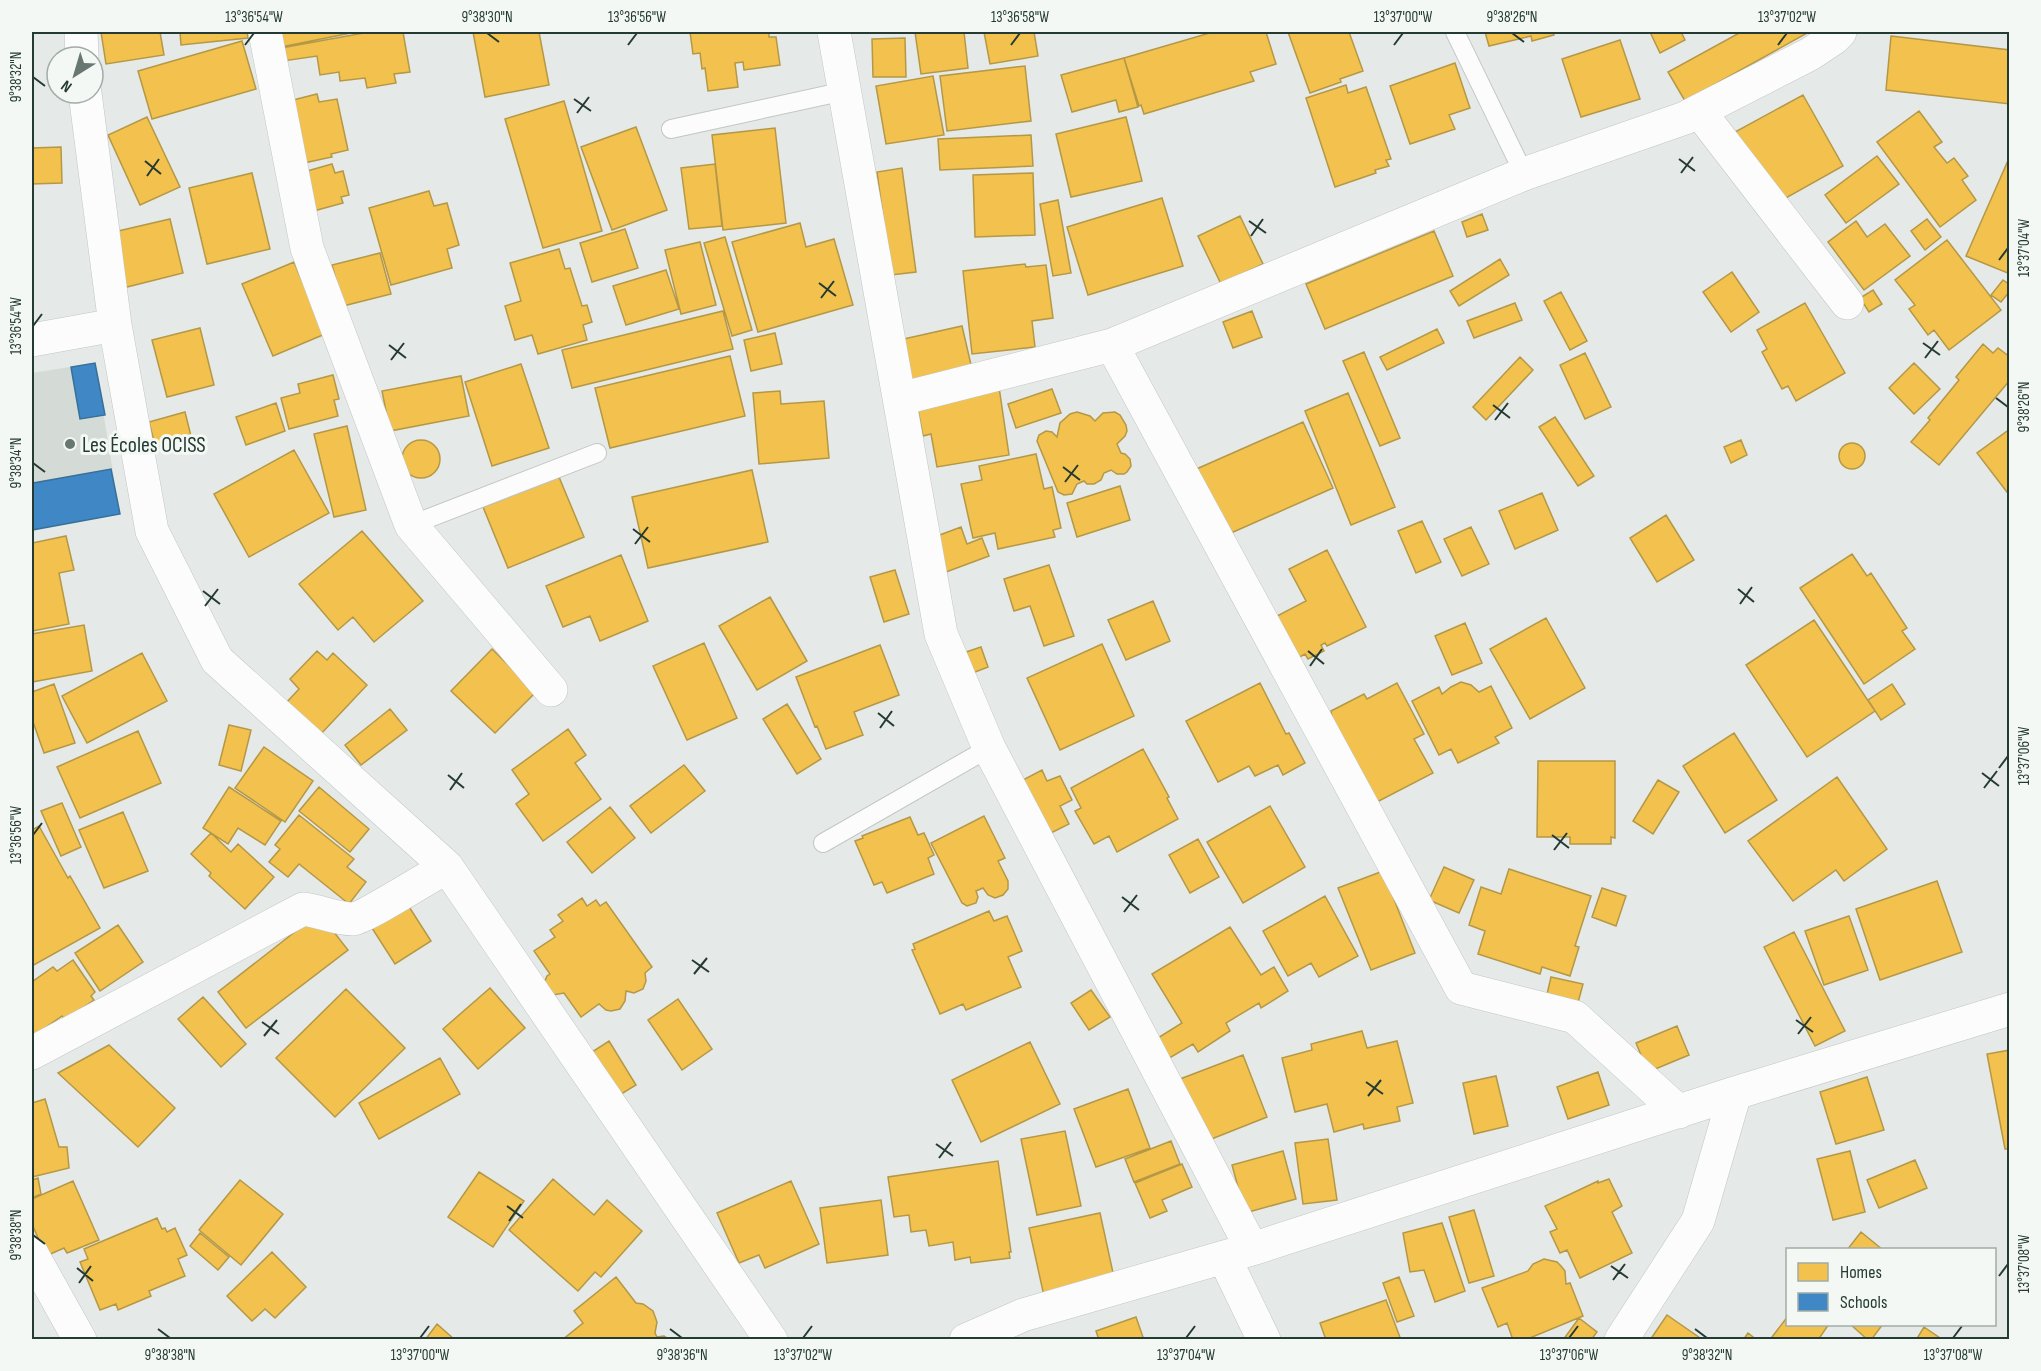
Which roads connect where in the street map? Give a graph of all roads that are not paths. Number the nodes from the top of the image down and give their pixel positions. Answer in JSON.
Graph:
{"nodes":[{"id":1,"x":265,"y":32,"type":"edge"},
{"id":2,"x":834,"y":32,"type":"edge"},
{"id":3,"x":1455,"y":32,"type":"edge"},
{"id":4,"x":1840,"y":32,"type":"edge"},
{"id":5,"x":845,"y":91,"type":"junction"},
{"id":6,"x":87,"y":105,"type":"edge"},
{"id":7,"x":1699,"y":111,"type":"junction"},
{"id":8,"x":671,"y":129,"type":"dead end"},
{"id":9,"x":1524,"y":174,"type":"junction"},
{"id":10,"x":1847,"y":303,"type":"dead end"},
{"id":11,"x":115,"y":325,"type":"junction"},
{"id":12,"x":32,"y":340,"type":"edge"},
{"id":13,"x":1112,"y":345,"type":"junction"},
{"id":14,"x":900,"y":399,"type":"junction"},
{"id":15,"x":597,"y":453,"type":"dead end"},
{"id":16,"x":411,"y":525,"type":"junction"},
{"id":17,"x":551,"y":690,"type":"dead end"},
{"id":18,"x":989,"y":747,"type":"junction"},
{"id":19,"x":823,"y":843,"type":"dead end"},
{"id":20,"x":447,"y":867,"type":"junction"},
{"id":21,"x":2010,"y":1009,"type":"edge"},
{"id":22,"x":32,"y":1053,"type":"edge"},
{"id":23,"x":1735,"y":1093,"type":"junction"},
{"id":24,"x":1679,"y":1112,"type":"junction"},
{"id":25,"x":1238,"y":1253,"type":"junction"},
{"id":26,"x":32,"y":1254,"type":"edge"},
{"id":27,"x":80,"y":1340,"type":"edge"},
{"id":28,"x":771,"y":1340,"type":"edge"},
{"id":29,"x":966,"y":1340,"type":"edge"},
{"id":30,"x":1264,"y":1340,"type":"edge"},
{"id":31,"x":1621,"y":1340,"type":"edge"}],
"edges":[{"from":1,"to":16,"type":"street"},
{"from":2,"to":5,"type":"street"},
{"from":3,"to":9,"type":"lane"},
{"from":4,"to":7,"type":"street"},
{"from":5,"to":8,"type":"lane"},
{"from":5,"to":14,"type":"street"},
{"from":6,"to":11,"type":"street"},
{"from":7,"to":9,"type":"street"},
{"from":7,"to":10,"type":"street"},
{"from":9,"to":13,"type":"street"},
{"from":11,"to":12,"type":"street"},
{"from":11,"to":20,"type":"street"},
{"from":13,"to":14,"type":"street"},
{"from":13,"to":24,"type":"street"},
{"from":14,"to":18,"type":"street"},
{"from":15,"to":16,"type":"lane"},
{"from":16,"to":17,"type":"street"},
{"from":18,"to":19,"type":"lane"},
{"from":18,"to":25,"type":"street"},
{"from":20,"to":22,"type":"street"},
{"from":20,"to":28,"type":"street"},
{"from":21,"to":23,"type":"street"},
{"from":23,"to":24,"type":"street"},
{"from":23,"to":31,"type":"street"},
{"from":24,"to":25,"type":"street"},
{"from":25,"to":29,"type":"street"},
{"from":25,"to":30,"type":"street"},
{"from":26,"to":27,"type":"street"}]}
